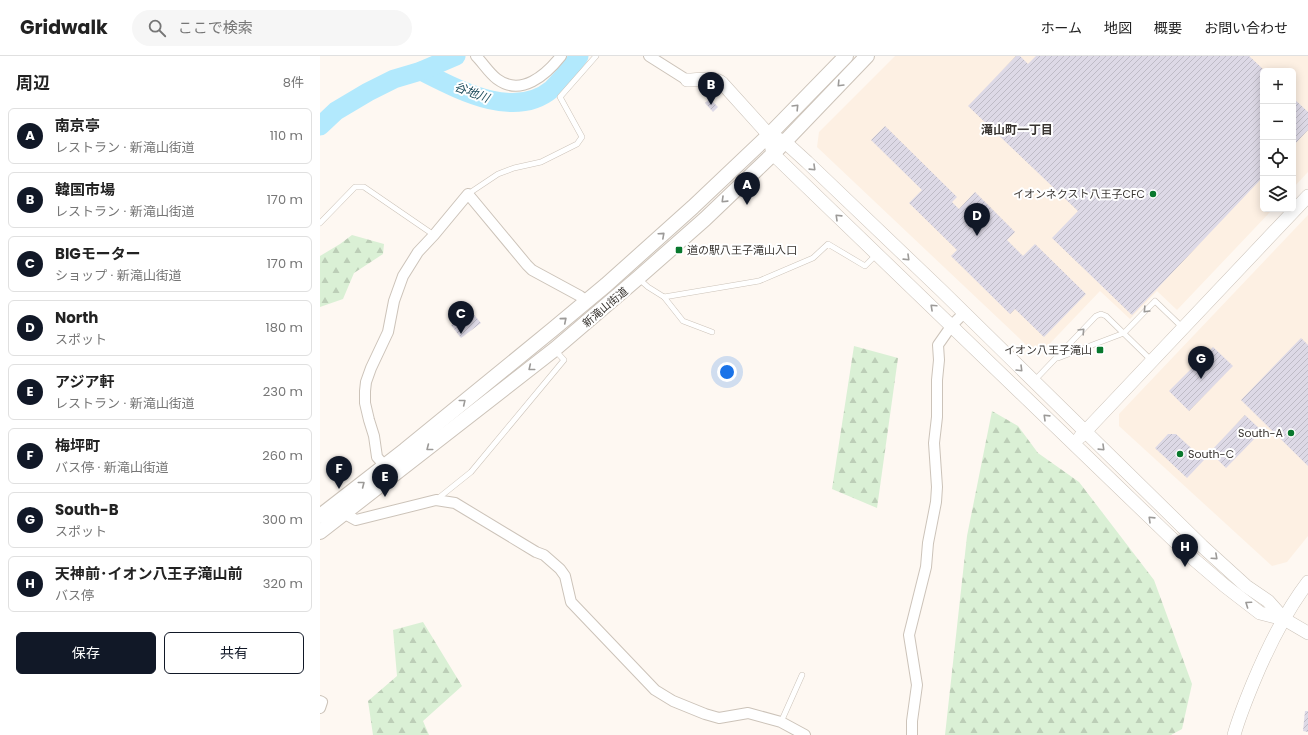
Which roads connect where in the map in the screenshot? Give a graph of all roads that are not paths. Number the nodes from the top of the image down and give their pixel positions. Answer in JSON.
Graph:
{"nodes":[{"id":1,"x":476,"y":56,"type":"edge"},
{"id":2,"x":561,"y":56,"type":"edge"},
{"id":3,"x":596,"y":56,"type":"edge"},
{"id":4,"x":649,"y":56,"type":"edge"},
{"id":5,"x":846,"y":56,"type":"edge"},
{"id":6,"x":867,"y":56,"type":"edge"},
{"id":7,"x":688,"y":80,"type":"joint"},
{"id":8,"x":769,"y":135,"type":"junction"},
{"id":9,"x":785,"y":142,"type":"junction"},
{"id":10,"x":773,"y":154,"type":"junction"},
{"id":11,"x":468,"y":194,"type":"junction"},
{"id":12,"x":1308,"y":196,"type":"edge"},
{"id":13,"x":320,"y":223,"type":"edge"},
{"id":14,"x":434,"y":235,"type":"junction"},
{"id":15,"x":877,"y":254,"type":"junction"},
{"id":16,"x":638,"y":278,"type":"junction"},
{"id":17,"x":664,"y":297,"type":"junction"},
{"id":18,"x":587,"y":301,"type":"junction"},
{"id":19,"x":964,"y":313,"type":"junction"},
{"id":20,"x":952,"y":325,"type":"junction"},
{"id":21,"x":1184,"y":329,"type":"junction"},
{"id":22,"x":712,"y":332,"type":"dead end"},
{"id":23,"x":1124,"y":333,"type":"junction"},
{"id":24,"x":555,"y":349,"type":"junction"},
{"id":25,"x":1055,"y":359,"type":"junction"},
{"id":26,"x":1153,"y":361,"type":"junction"},
{"id":27,"x":1033,"y":382,"type":"junction"},
{"id":28,"x":1085,"y":432,"type":"junction"},
{"id":29,"x":1074,"y":444,"type":"junction"},
{"id":30,"x":385,"y":466,"type":"junction"},
{"id":31,"x":436,"y":500,"type":"junction"},
{"id":32,"x":345,"y":514,"type":"junction"},
{"id":33,"x":320,"y":516,"type":"edge"},
{"id":34,"x":320,"y":532,"type":"edge"},
{"id":35,"x":1308,"y":582,"type":"edge"},
{"id":36,"x":1284,"y":619,"type":"junction"},
{"id":37,"x":1308,"y":632,"type":"edge"},
{"id":38,"x":802,"y":675,"type":"dead end"},
{"id":39,"x":320,"y":701,"type":"edge"},
{"id":40,"x":320,"y":708,"type":"edge"},
{"id":41,"x":781,"y":722,"type":"junction"},
{"id":42,"x":805,"y":735,"type":"edge"},
{"id":43,"x":912,"y":735,"type":"edge"},
{"id":44,"x":1234,"y":735,"type":"edge"}],
"edges":[{"from":1,"to":2,"type":"street"},
{"from":3,"to":11,"type":"lane"},
{"from":4,"to":7,"type":"street"},
{"from":8,"to":5,"type":"main road","name":"新滝山街道","one_way":true},
{"from":6,"to":9,"type":"main road","name":"新滝山街道","one_way":true},
{"from":7,"to":8,"type":"street"},
{"from":8,"to":9,"type":"street"},
{"from":8,"to":10,"type":"street"},
{"from":18,"to":8,"type":"main road","name":"新滝山街道","one_way":true},
{"from":9,"to":10,"type":"main road","name":"新滝山街道"},
{"from":9,"to":19,"type":"street","one_way":true},
{"from":15,"to":10,"type":"street","one_way":true},
{"from":10,"to":16,"type":"main road","name":"新滝山街道","one_way":true},
{"from":11,"to":14,"type":"street"},
{"from":11,"to":18,"type":"street"},
{"from":12,"to":21,"type":"street"},
{"from":13,"to":14,"type":"lane"},
{"from":14,"to":30,"type":"street"},
{"from":15,"to":17,"type":"lane"},
{"from":20,"to":15,"type":"street","one_way":true},
{"from":16,"to":17,"type":"lane"},
{"from":16,"to":24,"type":"main road","name":"新滝山街道"},
{"from":17,"to":22,"type":"lane"},
{"from":30,"to":18,"type":"main road","name":"新滝山街道","one_way":true},
{"from":19,"to":20,"type":"street"},
{"from":19,"to":27,"type":"street","one_way":true},
{"from":29,"to":20,"type":"street","one_way":true},
{"from":20,"to":43,"type":"street"},
{"from":21,"to":23,"type":"lane","one_way":true},
{"from":21,"to":26,"type":"street"},
{"from":23,"to":25,"type":"lane"},
{"from":25,"to":23,"type":"lane","one_way":true},
{"from":23,"to":26,"type":"lane"},
{"from":24,"to":31,"type":"lane"},
{"from":24,"to":32,"type":"main road","name":"新滝山街道","one_way":true},
{"from":25,"to":27,"type":"lane"},
{"from":26,"to":28,"type":"street"},
{"from":27,"to":28,"type":"street"},
{"from":28,"to":29,"type":"street"},
{"from":28,"to":36,"type":"street","one_way":true},
{"from":36,"to":29,"type":"street","one_way":true},
{"from":33,"to":30,"type":"main road","name":"新滝山街道","one_way":true},
{"from":31,"to":32,"type":"street"},
{"from":31,"to":41,"type":"street"},
{"from":32,"to":34,"type":"main road","name":"新滝山街道"},
{"from":35,"to":36,"type":"street"},
{"from":36,"to":37,"type":"street"},
{"from":36,"to":44,"type":"street"},
{"from":38,"to":41,"type":"lane"},
{"from":39,"to":40,"type":"street"},
{"from":41,"to":42,"type":"street"}]}
